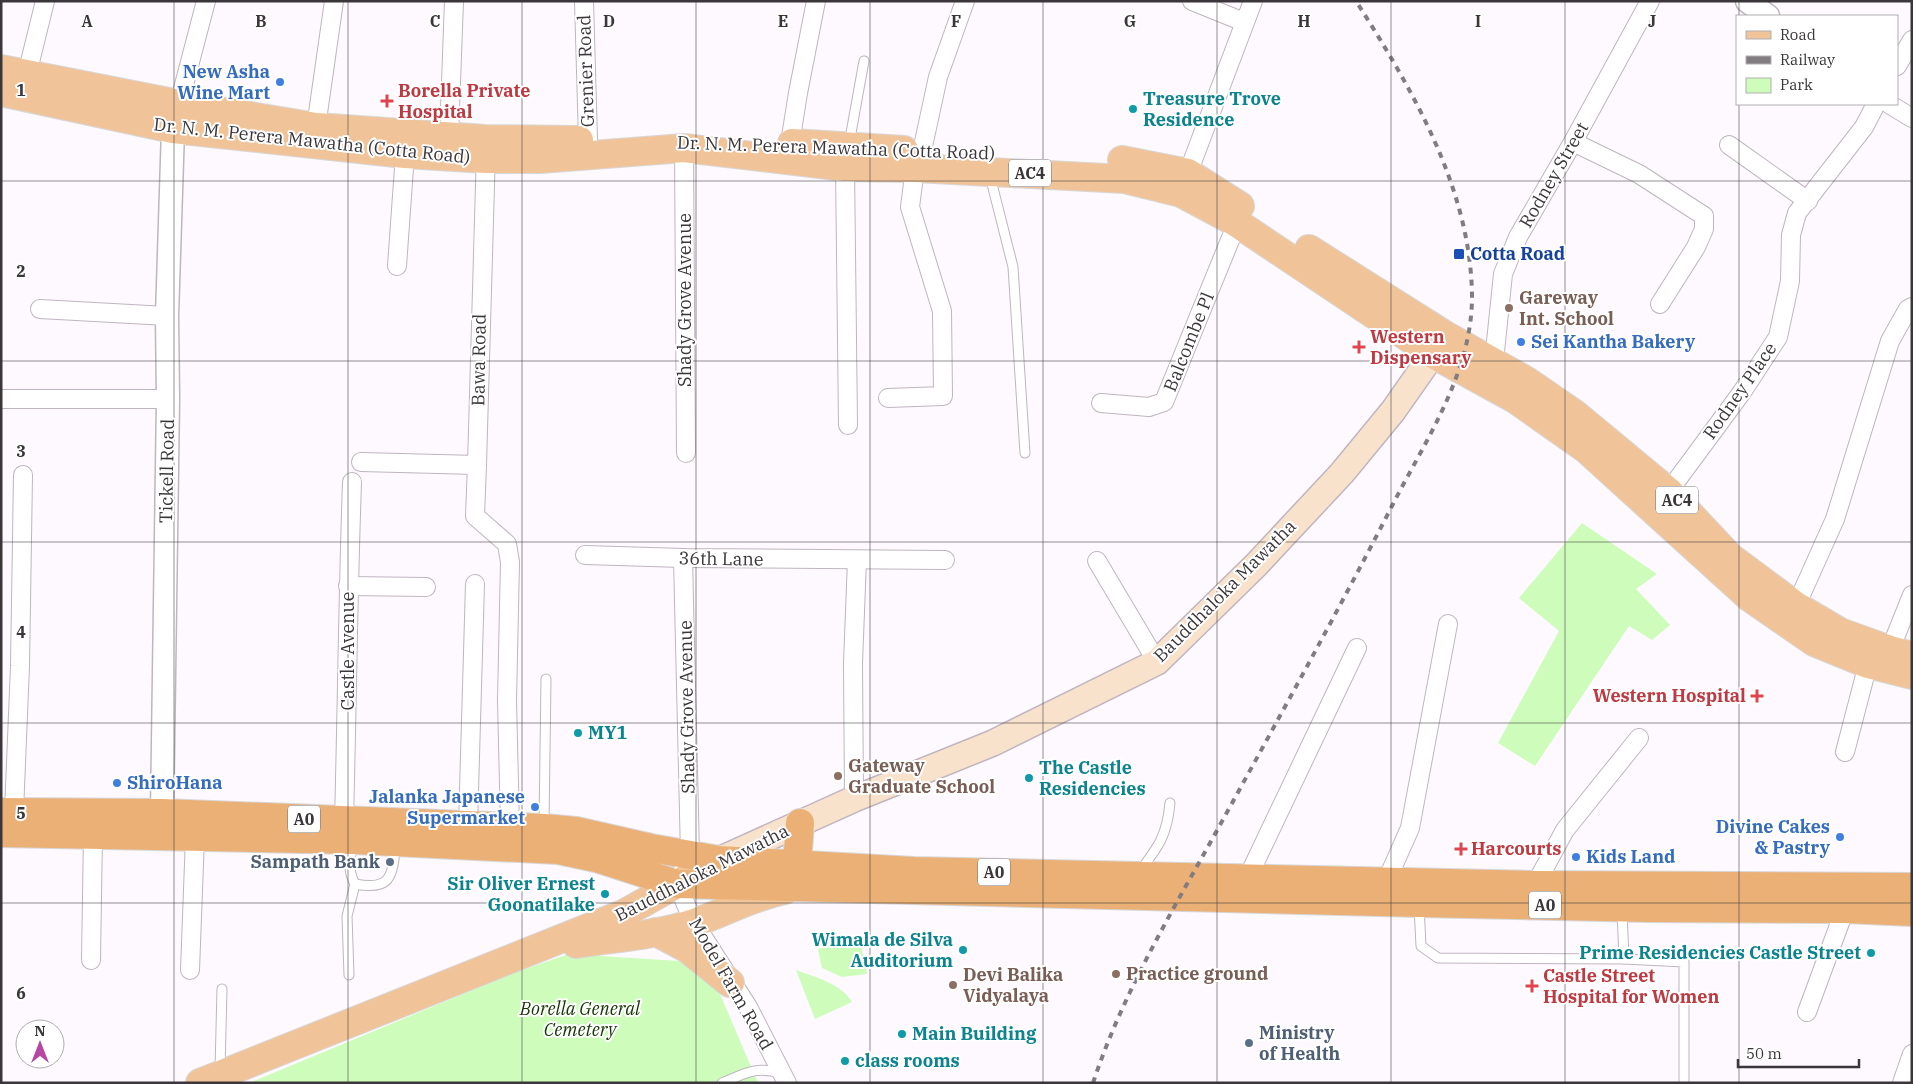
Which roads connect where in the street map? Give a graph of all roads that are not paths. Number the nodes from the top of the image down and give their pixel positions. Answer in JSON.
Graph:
{"nodes":[{"id":1,"x":45,"y":1,"type":"edge"},
{"id":2,"x":334,"y":1,"type":"edge"},
{"id":3,"x":454,"y":1,"type":"edge"},
{"id":4,"x":584,"y":1,"type":"edge"},
{"id":5,"x":816,"y":1,"type":"edge"},
{"id":6,"x":965,"y":1,"type":"edge"},
{"id":7,"x":1192,"y":1,"type":"edge"},
{"id":8,"x":1252,"y":1,"type":"edge"},
{"id":9,"x":1650,"y":1,"type":"edge"},
{"id":10,"x":1748,"y":1,"type":"edge"},
{"id":11,"x":204,"y":9,"type":"edge"},
{"id":12,"x":1767,"y":15,"type":"edge"},
{"id":13,"x":1244,"y":22,"type":"junction"},
{"id":14,"x":1912,"y":40,"type":"edge"},
{"id":15,"x":864,"y":61,"type":"dead end"},
{"id":16,"x":1898,"y":64,"type":"edge"},
{"id":17,"x":14,"y":72,"type":"edge"},
{"id":18,"x":1,"y":92,"type":"edge"},
{"id":19,"x":1875,"y":105,"type":"edge"},
{"id":20,"x":1891,"y":105,"type":"edge"},
{"id":21,"x":176,"y":117,"type":"junction"},
{"id":22,"x":1912,"y":118,"type":"edge"},
{"id":23,"x":316,"y":127,"type":"junction"},
{"id":24,"x":449,"y":136,"type":"junction"},
{"id":25,"x":588,"y":140,"type":"junction"},
{"id":26,"x":1573,"y":142,"type":"junction"},
{"id":27,"x":790,"y":143,"type":"junction"},
{"id":28,"x":1729,"y":145,"type":"dead end"},
{"id":29,"x":684,"y":148,"type":"junction"},
{"id":30,"x":486,"y":149,"type":"junction"},
{"id":31,"x":405,"y":154,"type":"junction"},
{"id":32,"x":847,"y":157,"type":"junction"},
{"id":33,"x":919,"y":160,"type":"junction"},
{"id":34,"x":988,"y":171,"type":"junction"},
{"id":35,"x":1185,"y":183,"type":"junction"},
{"id":36,"x":1808,"y":201,"type":"junction"},
{"id":37,"x":1237,"y":223,"type":"junction"},
{"id":38,"x":397,"y":266,"type":"dead end"},
{"id":39,"x":1660,"y":304,"type":"dead end"},
{"id":40,"x":1912,"y":307,"type":"edge"},
{"id":41,"x":40,"y":310,"type":"dead end"},
{"id":42,"x":168,"y":316,"type":"junction"},
{"id":43,"x":1439,"y":345,"type":"junction"},
{"id":44,"x":1494,"y":361,"type":"junction"},
{"id":45,"x":888,"y":398,"type":"dead end"},
{"id":46,"x":1,"y":399,"type":"edge"},
{"id":47,"x":168,"y":399,"type":"junction"},
{"id":48,"x":1101,"y":404,"type":"dead end"},
{"id":49,"x":848,"y":425,"type":"dead end"},
{"id":50,"x":686,"y":453,"type":"dead end"},
{"id":51,"x":1025,"y":453,"type":"dead end"},
{"id":52,"x":361,"y":462,"type":"dead end"},
{"id":53,"x":477,"y":465,"type":"junction"},
{"id":54,"x":23,"y":475,"type":"dead end"},
{"id":55,"x":352,"y":482,"type":"dead end"},
{"id":56,"x":1661,"y":500,"type":"junction"},
{"id":57,"x":585,"y":555,"type":"dead end"},
{"id":58,"x":683,"y":558,"type":"junction"},
{"id":59,"x":857,"y":560,"type":"junction"},
{"id":60,"x":945,"y":560,"type":"dead end"},
{"id":61,"x":1097,"y":561,"type":"dead end"},
{"id":62,"x":475,"y":584,"type":"dead end"},
{"id":63,"x":348,"y":586,"type":"junction"},
{"id":64,"x":426,"y":587,"type":"dead end"},
{"id":65,"x":1912,"y":595,"type":"edge"},
{"id":66,"x":1796,"y":606,"type":"junction"},
{"id":67,"x":1448,"y":624,"type":"dead end"},
{"id":68,"x":1357,"y":648,"type":"dead end"},
{"id":69,"x":1890,"y":657,"type":"edge"},
{"id":70,"x":1157,"y":662,"type":"junction"},
{"id":71,"x":1912,"y":675,"type":"edge"},
{"id":72,"x":546,"y":680,"type":"dead end"},
{"id":73,"x":1639,"y":738,"type":"dead end"},
{"id":74,"x":1845,"y":752,"type":"dead end"},
{"id":75,"x":854,"y":799,"type":"junction"},
{"id":76,"x":1170,"y":803,"type":"dead end"},
{"id":77,"x":162,"y":813,"type":"junction"},
{"id":78,"x":6,"y":819,"type":"edge"},
{"id":79,"x":800,"y":824,"type":"junction"},
{"id":80,"x":468,"y":825,"type":"junction"},
{"id":81,"x":510,"y":827,"type":"junction"},
{"id":82,"x":544,"y":828,"type":"junction"},
{"id":83,"x":349,"y":831,"type":"junction"},
{"id":84,"x":92,"y":834,"type":"junction"},
{"id":85,"x":195,"y":837,"type":"junction"},
{"id":86,"x":397,"y":842,"type":"junction"},
{"id":87,"x":690,"y":855,"type":"junction"},
{"id":88,"x":719,"y":860,"type":"junction"},
{"id":89,"x":1136,"y":875,"type":"junction"},
{"id":90,"x":798,"y":876,"type":"junction"},
{"id":91,"x":1247,"y":880,"type":"junction"},
{"id":92,"x":1386,"y":882,"type":"junction"},
{"id":93,"x":355,"y":884,"type":"junction"},
{"id":94,"x":677,"y":884,"type":"junction"},
{"id":95,"x":1535,"y":885,"type":"junction"},
{"id":96,"x":1912,"y":887,"type":"edge"},
{"id":97,"x":1622,"y":897,"type":"junction"},
{"id":98,"x":1419,"y":903,"type":"junction"},
{"id":99,"x":1845,"y":909,"type":"junction"},
{"id":100,"x":1912,"y":912,"type":"edge"},
{"id":101,"x":694,"y":923,"type":"junction"},
{"id":102,"x":656,"y":932,"type":"junction"},
{"id":103,"x":530,"y":951,"type":"junction"},
{"id":104,"x":1624,"y":959,"type":"junction"},
{"id":105,"x":91,"y":960,"type":"dead end"},
{"id":106,"x":190,"y":970,"type":"dead end"},
{"id":107,"x":349,"y":975,"type":"dead end"},
{"id":108,"x":730,"y":982,"type":"junction"},
{"id":109,"x":222,"y":989,"type":"dead end"},
{"id":110,"x":1807,"y":1012,"type":"dead end"},
{"id":111,"x":210,"y":1079,"type":"edge"},
{"id":112,"x":785,"y":1079,"type":"edge"},
{"id":113,"x":722,"y":1083,"type":"edge"},
{"id":114,"x":1684,"y":1083,"type":"edge"}],
"edges":[{"from":1,"to":17,"type":"street"},
{"from":2,"to":23,"type":"street"},
{"from":3,"to":24,"type":"street"},
{"from":4,"to":25,"type":"street","name":"Grenier Road"},
{"from":5,"to":27,"type":"street"},
{"from":6,"to":33,"type":"street"},
{"from":7,"to":13,"type":"street"},
{"from":8,"to":13,"type":"street"},
{"from":9,"to":26,"type":"street","name":"Rodney Street"},
{"from":10,"to":12,"type":"street"},
{"from":11,"to":21,"type":"street"},
{"from":13,"to":35,"type":"street"},
{"from":14,"to":16,"type":"street"},
{"from":15,"to":32,"type":"lane"},
{"from":17,"to":21,"type":"main road","name":"Dr. N. M. Perera Mawatha (Cotta Road)","number":"AC4"},
{"from":18,"to":21,"type":"main road","name":"Dr. N. M. Perera Mawatha (Cotta Road)","number":"AC4"},
{"from":19,"to":36,"type":"street","name":"Rodney Place"},
{"from":20,"to":22,"type":"street"},
{"from":21,"to":23,"type":"main road","name":"Dr. N. M. Perera Mawatha (Cotta Road)","number":"AC4"},
{"from":21,"to":31,"type":"main road","name":"Dr. N. M. Perera Mawatha (Cotta Road)","number":"AC4"},
{"from":21,"to":42,"type":"street","name":"Tickell Road"},
{"from":23,"to":24,"type":"main road","name":"Dr. N. M. Perera Mawatha (Cotta Road)","number":"AC4"},
{"from":24,"to":30,"type":"main road","name":"Dr. N. M. Perera Mawatha (Cotta Road)","number":"AC4"},
{"from":25,"to":27,"type":"main road","name":"Dr. N. M. Perera Mawatha (Cotta Road)","number":"AC4"},
{"from":25,"to":30,"type":"main road","name":"Dr. N. M. Perera Mawatha (Cotta Road)","number":"AC4"},
{"from":26,"to":39,"type":"street"},
{"from":26,"to":44,"type":"street","name":"Rodney Street"},
{"from":27,"to":32,"type":"main road","name":"Dr. N. M. Perera Mawatha (Cotta Road)","number":"AC4"},
{"from":28,"to":36,"type":"street"},
{"from":29,"to":30,"type":"main road","name":"Dr. N. M. Perera Mawatha (Cotta Road)","number":"AC4"},
{"from":29,"to":32,"type":"main road","name":"Dr. N. M. Perera Mawatha (Cotta Road)","number":"AC4"},
{"from":29,"to":50,"type":"street","name":"Shady Grove Avenue"},
{"from":30,"to":31,"type":"main road","name":"Dr. N. M. Perera Mawatha (Cotta Road)","number":"AC4"},
{"from":30,"to":53,"type":"street","name":"Bawa Road"},
{"from":31,"to":38,"type":"street"},
{"from":32,"to":33,"type":"main road","name":"Dr. N. M. Perera Mawatha (Cotta Road)","number":"AC4"},
{"from":32,"to":49,"type":"street"},
{"from":33,"to":34,"type":"main road","name":"Dr. N. M. Perera Mawatha (Cotta Road)","number":"AC4"},
{"from":33,"to":35,"type":"main road","name":"Dr. N. M. Perera Mawatha (Cotta Road)","number":"AC4"},
{"from":33,"to":45,"type":"street"},
{"from":34,"to":35,"type":"main road","name":"Dr. N. M. Perera Mawatha (Cotta Road)","number":"AC4"},
{"from":34,"to":51,"type":"lane"},
{"from":35,"to":37,"type":"main road","name":"Dr. N. M. Perera Mawatha (Cotta Road)","number":"AC4"},
{"from":35,"to":43,"type":"main road","name":"Dr. N. M. Perera Mawatha (Cotta Road)","number":"AC4"},
{"from":36,"to":56,"type":"street","name":"Rodney Place"},
{"from":37,"to":43,"type":"main road","name":"Dr. N. M. Perera Mawatha (Cotta Road)","number":"AC4"},
{"from":37,"to":48,"type":"street","name":"Balcombe Pl"},
{"from":40,"to":66,"type":"street"},
{"from":41,"to":42,"type":"street"},
{"from":42,"to":47,"type":"street","name":"Tickell Road"},
{"from":43,"to":44,"type":"main road","name":"Dr. N. M. Perera Mawatha (Cotta Road)","number":"AC4"},
{"from":43,"to":56,"type":"main road","name":"Dr. N. M. Perera Mawatha (Cotta Road)","number":"AC4"},
{"from":43,"to":70,"type":"main road","name":"Bauddhaloka Mawatha"},
{"from":44,"to":56,"type":"main road","name":"Dr. N. M. Perera Mawatha (Cotta Road)","number":"AC4"},
{"from":46,"to":47,"type":"street"},
{"from":47,"to":77,"type":"street","name":"Tickell Road"},
{"from":52,"to":53,"type":"street"},
{"from":53,"to":81,"type":"street","name":"Bawa Road"},
{"from":54,"to":78,"type":"street"},
{"from":55,"to":63,"type":"street","name":"Castle Avenue"},
{"from":56,"to":66,"type":"main road","name":"Dr. N. M. Perera Mawatha (Cotta Road)","number":"AC4"},
{"from":56,"to":69,"type":"main road","name":"Dr. N. M. Perera Mawatha (Cotta Road)","number":"AC4"},
{"from":57,"to":58,"type":"street","name":"36th Lane"},
{"from":58,"to":59,"type":"street","name":"36th Lane"},
{"from":58,"to":87,"type":"street","name":"Shady Grove Avenue"},
{"from":59,"to":60,"type":"street","name":"36th Lane"},
{"from":59,"to":75,"type":"street"},
{"from":61,"to":70,"type":"street"},
{"from":62,"to":80,"type":"street"},
{"from":63,"to":64,"type":"street"},
{"from":63,"to":83,"type":"street","name":"Castle Avenue"},
{"from":65,"to":69,"type":"street"},
{"from":66,"to":69,"type":"main road","name":"Dr. N. M. Perera Mawatha (Cotta Road)","number":"AC4"},
{"from":67,"to":92,"type":"street"},
{"from":68,"to":91,"type":"street"},
{"from":69,"to":71,"type":"main road","name":"Dr. N. M. Perera Mawatha (Cotta Road)","number":"AC4"},
{"from":69,"to":74,"type":"street"},
{"from":70,"to":75,"type":"main road","name":"Bauddhaloka Mawatha"},
{"from":72,"to":82,"type":"lane"},
{"from":73,"to":95,"type":"street"},
{"from":75,"to":79,"type":"main road","name":"Bauddhaloka Mawatha"},
{"from":76,"to":89,"type":"lane"},
{"from":77,"to":78,"type":"highway","number":"A0"},
{"from":77,"to":83,"type":"highway","number":"A0"},
{"from":78,"to":84,"type":"highway","number":"A0"},
{"from":79,"to":88,"type":"main road","name":"Bauddhaloka Mawatha"},
{"from":79,"to":90,"type":"highway"},
{"from":80,"to":81,"type":"highway","number":"A0"},
{"from":80,"to":83,"type":"highway","number":"A0"},
{"from":81,"to":82,"type":"highway","number":"A0"},
{"from":82,"to":87,"type":"highway","number":"A0"},
{"from":83,"to":85,"type":"highway","number":"A0"},
{"from":83,"to":86,"type":"highway","number":"A0"},
{"from":83,"to":93,"type":"lane"},
{"from":84,"to":85,"type":"highway","number":"A0"},
{"from":84,"to":105,"type":"street"},
{"from":85,"to":106,"type":"street"},
{"from":86,"to":93,"type":"lane"},
{"from":86,"to":94,"type":"highway","number":"A0"},
{"from":87,"to":88,"type":"highway","number":"A0"},
{"from":87,"to":94,"type":"street"},
{"from":88,"to":90,"type":"highway","number":"A0"},
{"from":88,"to":94,"type":"main road","name":"Bauddhaloka Mawatha"},
{"from":89,"to":90,"type":"highway","number":"A0"},
{"from":89,"to":91,"type":"highway","number":"A0"},
{"from":90,"to":94,"type":"highway","number":"A0"},
{"from":90,"to":98,"type":"highway","number":"A0"},
{"from":90,"to":101,"type":"main road","name":"Bauddhaloka Mawatha"},
{"from":91,"to":92,"type":"highway","number":"A0"},
{"from":92,"to":95,"type":"highway","number":"A0"},
{"from":93,"to":107,"type":"lane"},
{"from":94,"to":101,"type":"street","name":"Model Farm Road"},
{"from":94,"to":103,"type":"main road","name":"Bauddhaloka Mawatha"},
{"from":95,"to":97,"type":"highway","number":"A0"},
{"from":96,"to":97,"type":"highway","number":"A0"},
{"from":97,"to":98,"type":"highway","number":"A0"},
{"from":97,"to":99,"type":"highway","number":"A0"},
{"from":97,"to":104,"type":"lane"},
{"from":98,"to":104,"type":"lane"},
{"from":99,"to":100,"type":"highway","number":"A0"},
{"from":99,"to":110,"type":"street"},
{"from":101,"to":102,"type":"main road","name":"Bauddhaloka Mawatha"},
{"from":101,"to":108,"type":"street","name":"Model Farm Road"},
{"from":102,"to":103,"type":"main road","name":"Bauddhaloka Mawatha"},
{"from":102,"to":108,"type":"main road"},
{"from":103,"to":111,"type":"main road","name":"Bauddhaloka Mawatha"},
{"from":104,"to":114,"type":"lane"},
{"from":108,"to":112,"type":"street","name":"Model Farm Road"},
{"from":109,"to":111,"type":"lane"},
{"from":112,"to":113,"type":"lane"}]}
